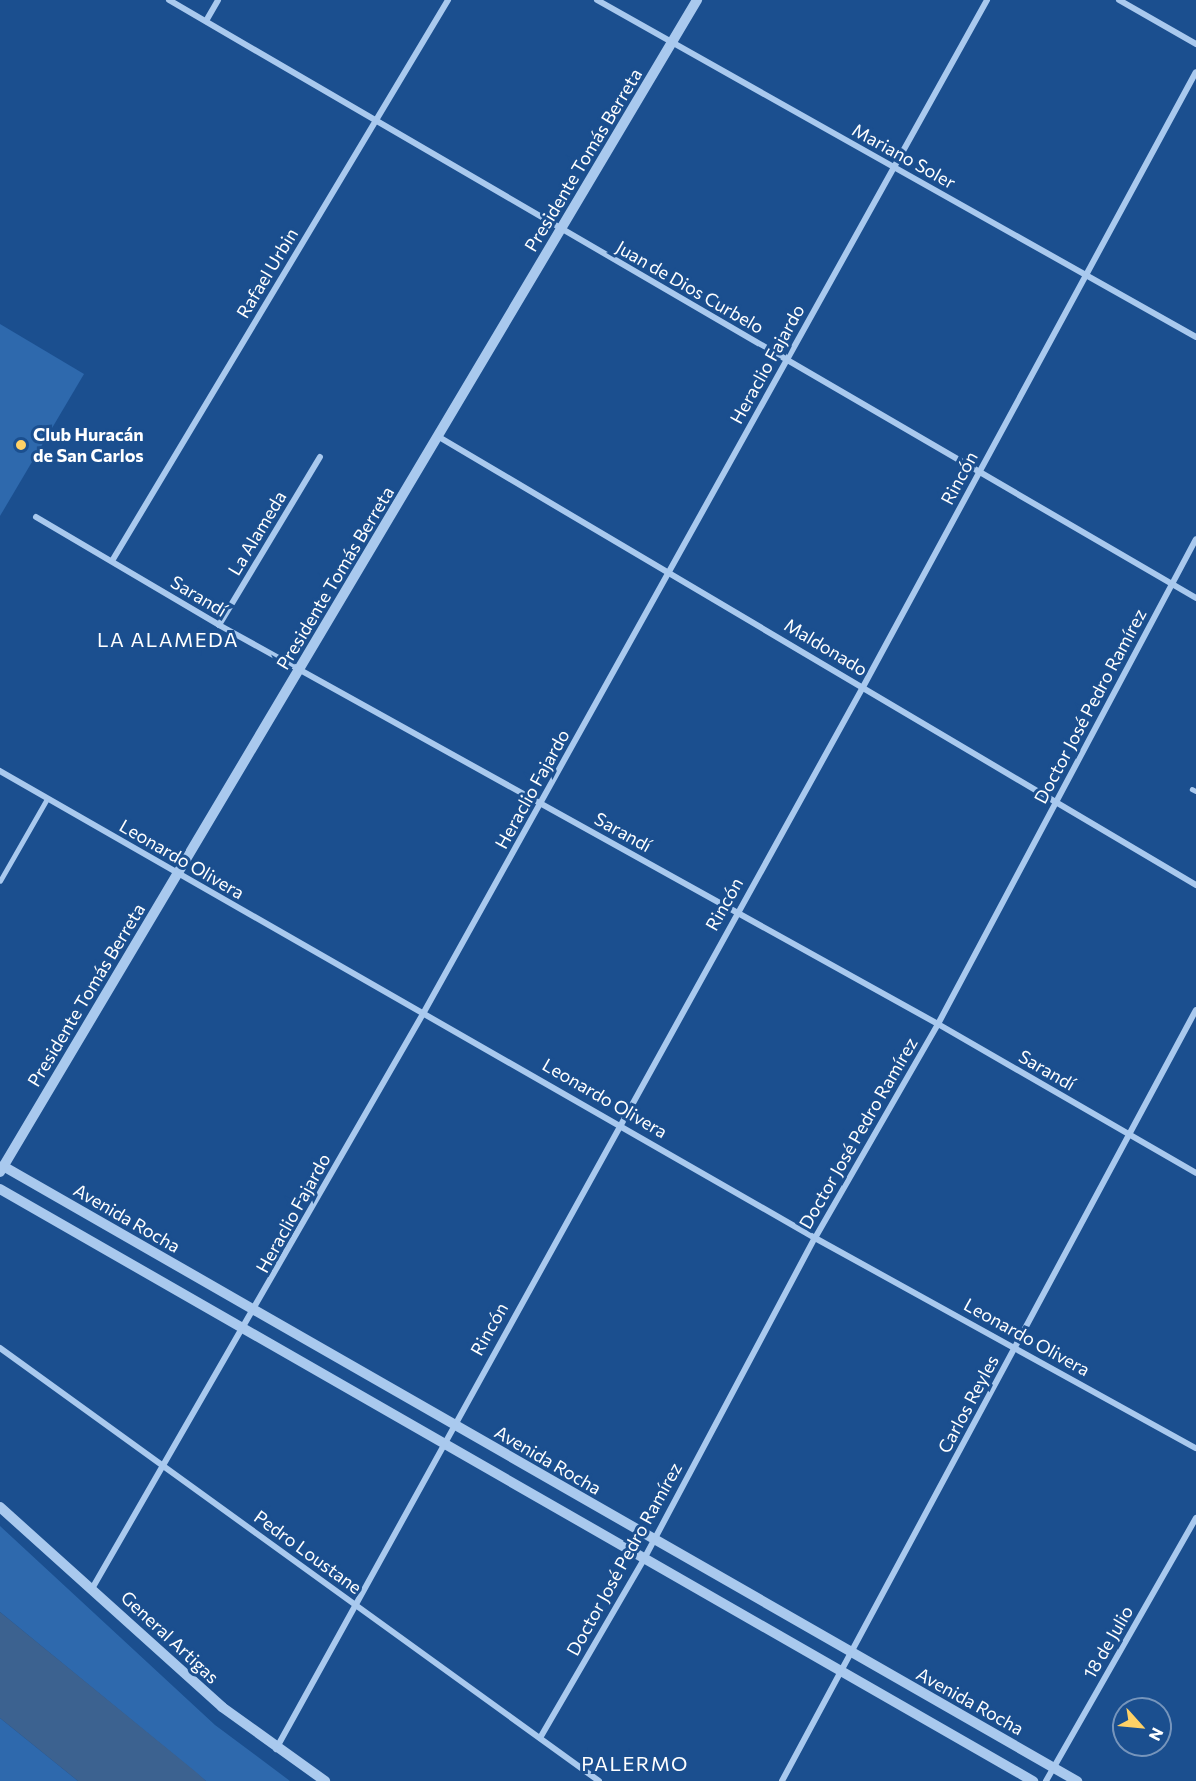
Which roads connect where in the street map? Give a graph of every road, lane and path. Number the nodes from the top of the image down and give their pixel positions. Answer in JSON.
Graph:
{"nodes":[{"id":1,"x":169,"y":0,"type":"edge"},
{"id":2,"x":218,"y":0,"type":"edge"},
{"id":3,"x":448,"y":0,"type":"edge"},
{"id":4,"x":597,"y":0,"type":"edge"},
{"id":5,"x":697,"y":0,"type":"edge"},
{"id":6,"x":987,"y":0,"type":"edge"},
{"id":7,"x":1119,"y":0,"type":"edge"},
{"id":8,"x":206,"y":21,"type":"junction"},
{"id":9,"x":672,"y":42,"type":"junction"},
{"id":10,"x":1196,"y":44,"type":"edge"},
{"id":11,"x":1196,"y":72,"type":"edge"},
{"id":12,"x":377,"y":119,"type":"junction"},
{"id":13,"x":893,"y":167,"type":"junction"},
{"id":14,"x":561,"y":230,"type":"junction"},
{"id":15,"x":1084,"y":275,"type":"junction"},
{"id":16,"x":1196,"y":337,"type":"edge"},
{"id":17,"x":787,"y":360,"type":"junction"},
{"id":18,"x":438,"y":437,"type":"junction"},
{"id":19,"x":320,"y":457,"type":"dead end"},
{"id":20,"x":981,"y":471,"type":"junction"},
{"id":21,"x":36,"y":517,"type":"dead end"},
{"id":22,"x":1196,"y":539,"type":"edge"},
{"id":23,"x":112,"y":561,"type":"junction"},
{"id":24,"x":671,"y":571,"type":"junction"},
{"id":25,"x":1172,"y":584,"type":"junction"},
{"id":26,"x":1196,"y":598,"type":"edge"},
{"id":27,"x":219,"y":626,"type":"junction"},
{"id":28,"x":299,"y":671,"type":"junction"},
{"id":29,"x":862,"y":687,"type":"junction"},
{"id":30,"x":0,"y":771,"type":"edge"},
{"id":31,"x":47,"y":799,"type":"junction"},
{"id":32,"x":1057,"y":802,"type":"junction"},
{"id":33,"x":541,"y":803,"type":"junction"},
{"id":34,"x":177,"y":874,"type":"junction"},
{"id":35,"x":0,"y":881,"type":"edge"},
{"id":36,"x":1196,"y":885,"type":"edge"},
{"id":37,"x":736,"y":912,"type":"junction"},
{"id":38,"x":1196,"y":1010,"type":"edge"},
{"id":39,"x":424,"y":1012,"type":"junction"},
{"id":40,"x":938,"y":1024,"type":"junction"},
{"id":41,"x":619,"y":1124,"type":"junction"},
{"id":42,"x":1129,"y":1135,"type":"junction"},
{"id":43,"x":2,"y":1169,"type":"edge"},
{"id":44,"x":1196,"y":1173,"type":"edge"},
{"id":45,"x":0,"y":1189,"type":"edge"},
{"id":46,"x":815,"y":1238,"type":"junction"},
{"id":47,"x":255,"y":1311,"type":"junction"},
{"id":48,"x":245,"y":1329,"type":"junction"},
{"id":49,"x":1015,"y":1347,"type":"junction"},
{"id":50,"x":0,"y":1348,"type":"edge"},
{"id":51,"x":453,"y":1425,"type":"junction"},
{"id":52,"x":443,"y":1444,"type":"junction"},
{"id":53,"x":1196,"y":1448,"type":"edge"},
{"id":54,"x":165,"y":1467,"type":"junction"},
{"id":55,"x":0,"y":1507,"type":"edge"},
{"id":56,"x":1196,"y":1518,"type":"edge"},
{"id":57,"x":654,"y":1539,"type":"junction"},
{"id":58,"x":644,"y":1559,"type":"junction"},
{"id":59,"x":93,"y":1587,"type":"junction"},
{"id":60,"x":356,"y":1606,"type":"junction"},
{"id":61,"x":853,"y":1654,"type":"junction"},
{"id":62,"x":842,"y":1673,"type":"junction"},
{"id":63,"x":540,"y":1738,"type":"junction"},
{"id":64,"x":276,"y":1749,"type":"junction"},
{"id":65,"x":1054,"y":1768,"type":"junction"},
{"id":66,"x":325,"y":1781,"type":"edge"},
{"id":67,"x":599,"y":1781,"type":"edge"},
{"id":68,"x":782,"y":1781,"type":"edge"},
{"id":69,"x":1033,"y":1781,"type":"edge"},
{"id":70,"x":1046,"y":1781,"type":"edge"},
{"id":71,"x":1077,"y":1781,"type":"edge"}],
"edges":[{"from":1,"to":8,"type":"street","name":"Juan de Dios Curbelo"},
{"from":2,"to":8,"type":"street"},
{"from":3,"to":12,"type":"street","name":"Rafael Urbin"},
{"from":4,"to":9,"type":"street","name":"Mariano Soler"},
{"from":5,"to":9,"type":"street","name":"Presidente Tomás Berreta"},
{"from":6,"to":13,"type":"street","name":"Heraclio Fajardo"},
{"from":7,"to":10,"type":"street"},
{"from":8,"to":12,"type":"street","name":"Juan de Dios Curbelo"},
{"from":9,"to":13,"type":"street","name":"Mariano Soler"},
{"from":9,"to":14,"type":"street","name":"Presidente Tomás Berreta"},
{"from":11,"to":15,"type":"street","name":"Rincón"},
{"from":12,"to":14,"type":"street","name":"Juan de Dios Curbelo"},
{"from":12,"to":23,"type":"street","name":"Rafael Urbin"},
{"from":13,"to":15,"type":"street","name":"Mariano Soler"},
{"from":13,"to":17,"type":"street","name":"Heraclio Fajardo"},
{"from":14,"to":17,"type":"street","name":"Juan de Dios Curbelo"},
{"from":14,"to":18,"type":"street","name":"Presidente Tomás Berreta"},
{"from":15,"to":16,"type":"street","name":"Mariano Soler"},
{"from":15,"to":20,"type":"street","name":"Rincón"},
{"from":17,"to":20,"type":"street","name":"Juan de Dios Curbelo"},
{"from":17,"to":24,"type":"street","name":"Heraclio Fajardo"},
{"from":18,"to":24,"type":"street","name":"Maldonado"},
{"from":18,"to":28,"type":"street","name":"Presidente Tomás Berreta"},
{"from":19,"to":27,"type":"street","name":"La Alameda"},
{"from":20,"to":25,"type":"street","name":"Juan de Dios Curbelo"},
{"from":20,"to":29,"type":"street","name":"Rincón"},
{"from":21,"to":23,"type":"street","name":"Sarandí"},
{"from":22,"to":25,"type":"street","name":"Doctor José Pedro Ramírez"},
{"from":23,"to":27,"type":"street","name":"Sarandí"},
{"from":24,"to":29,"type":"street","name":"Maldonado"},
{"from":24,"to":33,"type":"street","name":"Heraclio Fajardo"},
{"from":25,"to":26,"type":"street","name":"Juan de Dios Curbelo"},
{"from":25,"to":32,"type":"street","name":"Doctor José Pedro Ramírez"},
{"from":27,"to":28,"type":"street","name":"Sarandí"},
{"from":28,"to":33,"type":"street","name":"Sarandí"},
{"from":28,"to":34,"type":"street","name":"Presidente Tomás Berreta"},
{"from":29,"to":32,"type":"street","name":"Maldonado"},
{"from":29,"to":37,"type":"street","name":"Rincón"},
{"from":30,"to":31,"type":"street","name":"Leonardo Olivera"},
{"from":31,"to":34,"type":"street","name":"Leonardo Olivera"},
{"from":31,"to":35,"type":"lane"},
{"from":32,"to":36,"type":"street","name":"Maldonado"},
{"from":32,"to":40,"type":"street","name":"Doctor José Pedro Ramírez"},
{"from":33,"to":37,"type":"street","name":"Sarandí"},
{"from":33,"to":39,"type":"street","name":"Heraclio Fajardo"},
{"from":34,"to":39,"type":"street","name":"Leonardo Olivera"},
{"from":34,"to":43,"type":"street","name":"Presidente Tomás Berreta"},
{"from":37,"to":40,"type":"street","name":"Sarandí"},
{"from":37,"to":41,"type":"street","name":"Rincón"},
{"from":38,"to":42,"type":"street","name":"Carlos Reyles"},
{"from":39,"to":41,"type":"street","name":"Leonardo Olivera"},
{"from":39,"to":47,"type":"street","name":"Heraclio Fajardo"},
{"from":40,"to":42,"type":"street","name":"Sarandí"},
{"from":40,"to":46,"type":"street","name":"Doctor José Pedro Ramírez"},
{"from":41,"to":46,"type":"street","name":"Leonardo Olivera"},
{"from":41,"to":51,"type":"street","name":"Rincón"},
{"from":42,"to":44,"type":"street","name":"Sarandí"},
{"from":42,"to":49,"type":"street","name":"Carlos Reyles"},
{"from":43,"to":47,"type":"street","name":"Avenida Rocha"},
{"from":45,"to":48,"type":"street","name":"Avenida Rocha"},
{"from":46,"to":49,"type":"street","name":"Leonardo Olivera"},
{"from":46,"to":57,"type":"street","name":"Doctor José Pedro Ramírez"},
{"from":47,"to":48,"type":"street","name":"Heraclio Fajardo"},
{"from":47,"to":51,"type":"street","name":"Avenida Rocha"},
{"from":48,"to":52,"type":"street","name":"Avenida Rocha"},
{"from":48,"to":54,"type":"street","name":"Heraclio Fajardo"},
{"from":49,"to":53,"type":"street","name":"Leonardo Olivera"},
{"from":49,"to":61,"type":"street","name":"Carlos Reyles"},
{"from":50,"to":54,"type":"street","name":"Pedro Loustane"},
{"from":51,"to":52,"type":"street","name":"Rincón"},
{"from":51,"to":57,"type":"street","name":"Avenida Rocha"},
{"from":52,"to":58,"type":"street","name":"Avenida Rocha"},
{"from":52,"to":60,"type":"street","name":"Rincón"},
{"from":54,"to":59,"type":"street","name":"Heraclio Fajardo"},
{"from":54,"to":60,"type":"street","name":"Pedro Loustane"},
{"from":55,"to":59,"type":"street","name":"General Artigas"},
{"from":56,"to":65,"type":"street","name":"18 de Julio"},
{"from":57,"to":58,"type":"street","name":"Doctor José Pedro Ramírez"},
{"from":57,"to":61,"type":"street","name":"Avenida Rocha"},
{"from":58,"to":62,"type":"street","name":"Avenida Rocha"},
{"from":58,"to":63,"type":"street","name":"Doctor José Pedro Ramírez"},
{"from":59,"to":64,"type":"street","name":"General Artigas"},
{"from":60,"to":63,"type":"street","name":"Pedro Loustane"},
{"from":60,"to":64,"type":"street","name":"Rincón"},
{"from":61,"to":62,"type":"street","name":"Carlos Reyles"},
{"from":61,"to":65,"type":"street","name":"Avenida Rocha"},
{"from":62,"to":68,"type":"street","name":"Carlos Reyles"},
{"from":62,"to":69,"type":"street","name":"Avenida Rocha"},
{"from":63,"to":67,"type":"street","name":"Pedro Loustane"},
{"from":64,"to":66,"type":"street","name":"General Artigas"},
{"from":65,"to":70,"type":"street","name":"18 de Julio"},
{"from":65,"to":71,"type":"street","name":"Avenida Rocha"}]}
